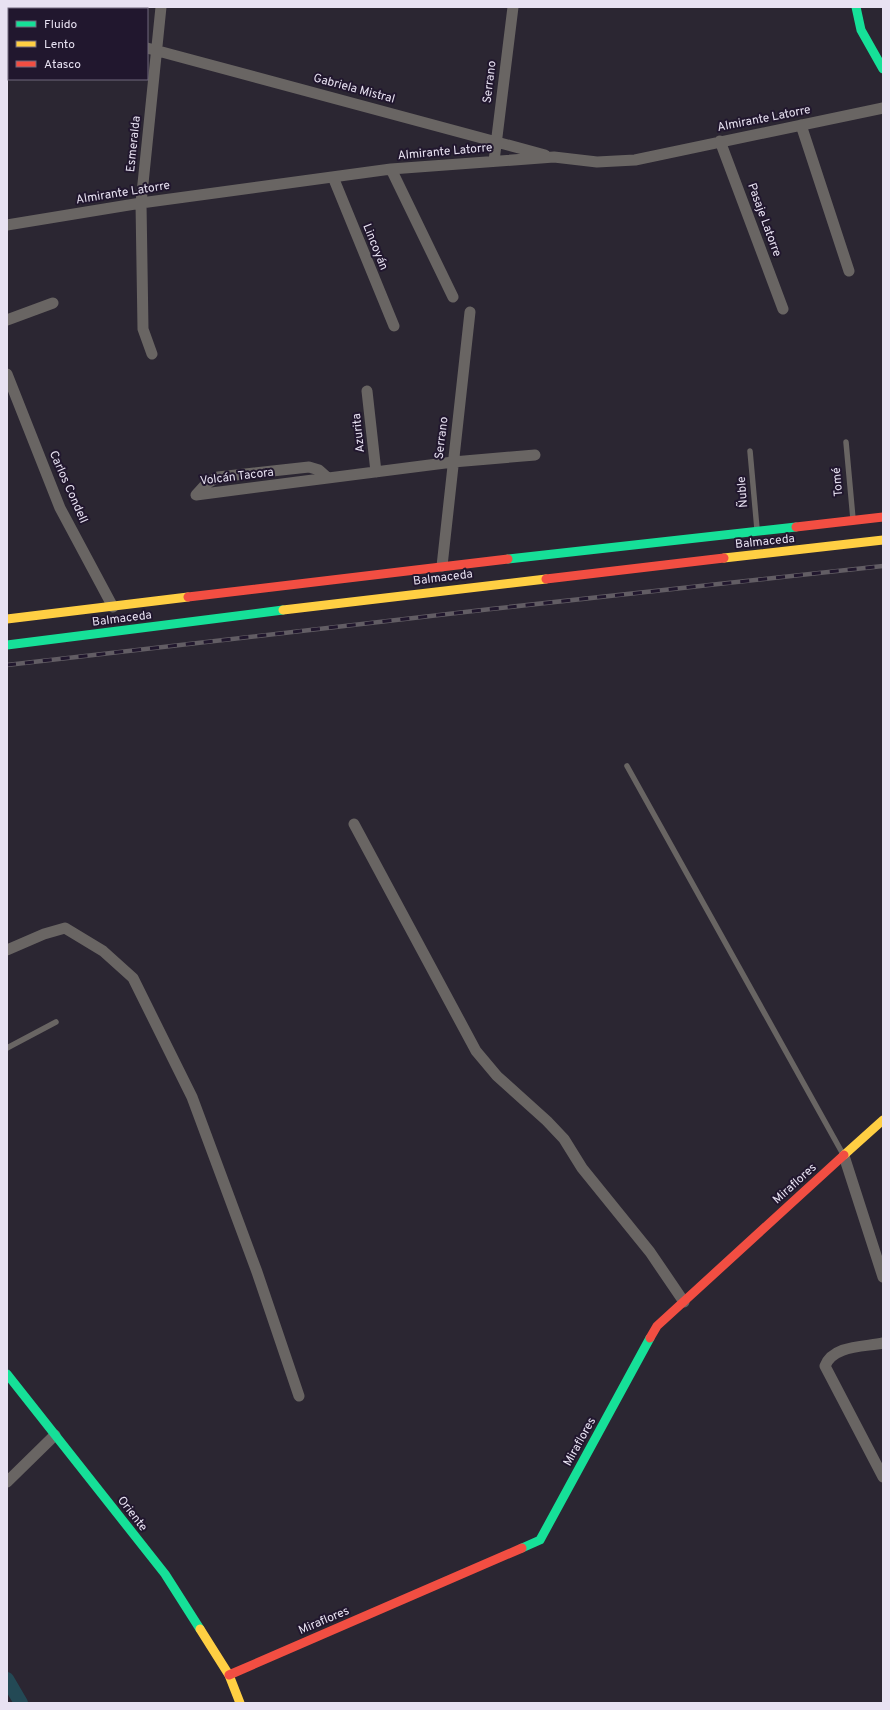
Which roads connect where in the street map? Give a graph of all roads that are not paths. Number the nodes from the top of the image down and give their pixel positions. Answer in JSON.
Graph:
{"nodes":[{"id":1,"x":161,"y":7,"type":"edge"},
{"id":2,"x":513,"y":7,"type":"edge"},
{"id":3,"x":856,"y":7,"type":"edge"},
{"id":4,"x":152,"y":49,"type":"edge"},
{"id":5,"x":883,"y":70,"type":"edge"},
{"id":6,"x":883,"y":108,"type":"edge"},
{"id":7,"x":801,"y":125,"type":"junction"},
{"id":8,"x":496,"y":140,"type":"junction"},
{"id":9,"x":720,"y":141,"type":"junction"},
{"id":10,"x":554,"y":157,"type":"junction"},
{"id":11,"x":494,"y":160,"type":"junction"},
{"id":12,"x":391,"y":169,"type":"junction"},
{"id":13,"x":333,"y":177,"type":"junction"},
{"id":14,"x":140,"y":203,"type":"junction"},
{"id":15,"x":7,"y":225,"type":"edge"},
{"id":16,"x":849,"y":271,"type":"dead end"},
{"id":17,"x":453,"y":297,"type":"dead end"},
{"id":18,"x":53,"y":303,"type":"dead end"},
{"id":19,"x":783,"y":309,"type":"dead end"},
{"id":20,"x":470,"y":312,"type":"dead end"},
{"id":21,"x":7,"y":320,"type":"edge"},
{"id":22,"x":394,"y":326,"type":"dead end"},
{"id":23,"x":152,"y":354,"type":"dead end"},
{"id":24,"x":8,"y":380,"type":"edge"},
{"id":25,"x":367,"y":391,"type":"dead end"},
{"id":26,"x":846,"y":442,"type":"dead end"},
{"id":27,"x":750,"y":451,"type":"dead end"},
{"id":28,"x":534,"y":455,"type":"dead end"},
{"id":29,"x":452,"y":462,"type":"junction"},
{"id":30,"x":376,"y":472,"type":"junction"},
{"id":31,"x":328,"y":478,"type":"junction"},
{"id":32,"x":883,"y":517,"type":"edge"},
{"id":33,"x":853,"y":520,"type":"junction"},
{"id":34,"x":757,"y":531,"type":"junction"},
{"id":35,"x":883,"y":540,"type":"edge"},
{"id":36,"x":442,"y":566,"type":"junction"},
{"id":37,"x":113,"y":607,"type":"junction"},
{"id":38,"x":7,"y":619,"type":"edge"},
{"id":39,"x":7,"y":645,"type":"edge"},
{"id":40,"x":627,"y":766,"type":"dead end"},
{"id":41,"x":354,"y":824,"type":"dead end"},
{"id":42,"x":7,"y":950,"type":"edge"},
{"id":43,"x":56,"y":1022,"type":"dead end"},
{"id":44,"x":7,"y":1048,"type":"edge"},
{"id":45,"x":883,"y":1120,"type":"edge"},
{"id":46,"x":844,"y":1156,"type":"junction"},
{"id":47,"x":883,"y":1277,"type":"edge"},
{"id":48,"x":684,"y":1302,"type":"junction"},
{"id":49,"x":883,"y":1343,"type":"edge"},
{"id":50,"x":7,"y":1374,"type":"edge"},
{"id":51,"x":299,"y":1396,"type":"dead end"},
{"id":52,"x":55,"y":1435,"type":"junction"},
{"id":53,"x":883,"y":1477,"type":"edge"},
{"id":54,"x":7,"y":1482,"type":"edge"},
{"id":55,"x":229,"y":1675,"type":"junction"},
{"id":56,"x":240,"y":1703,"type":"edge"}],
"edges":[{"from":1,"to":4,"type":"street","name":"Esmeralda"},
{"from":2,"to":8,"type":"street","name":"Serrano"},
{"from":3,"to":5,"type":"main road"},
{"from":4,"to":8,"type":"street","name":"Gabriela Mistral"},
{"from":4,"to":14,"type":"street","name":"Esmeralda"},
{"from":6,"to":7,"type":"street","name":"Almirante Latorre"},
{"from":7,"to":9,"type":"street","name":"Almirante Latorre"},
{"from":7,"to":16,"type":"street"},
{"from":8,"to":10,"type":"street","name":"Gabriela Mistral"},
{"from":8,"to":11,"type":"street","name":"Serrano"},
{"from":9,"to":10,"type":"street","name":"Almirante Latorre"},
{"from":9,"to":19,"type":"street","name":"Pasaje Latorre"},
{"from":10,"to":11,"type":"street","name":"Almirante Latorre"},
{"from":11,"to":12,"type":"street","name":"Almirante Latorre"},
{"from":12,"to":13,"type":"street","name":"Almirante Latorre"},
{"from":12,"to":17,"type":"street"},
{"from":13,"to":14,"type":"street","name":"Almirante Latorre"},
{"from":13,"to":22,"type":"street","name":"Lincoyán"},
{"from":14,"to":15,"type":"street","name":"Almirante Latorre"},
{"from":14,"to":23,"type":"street","name":"Esmeralda"},
{"from":18,"to":21,"type":"street"},
{"from":20,"to":29,"type":"street","name":"Serrano"},
{"from":24,"to":37,"type":"street","name":"Carlos Condell"},
{"from":25,"to":30,"type":"street","name":"Azurita"},
{"from":26,"to":33,"type":"lane","name":"Tomé"},
{"from":27,"to":34,"type":"lane","name":"Ñuble"},
{"from":28,"to":29,"type":"street","name":"Volcán Tacora"},
{"from":29,"to":30,"type":"street","name":"Volcán Tacora"},
{"from":29,"to":36,"type":"street","name":"Serrano"},
{"from":30,"to":31,"type":"street","name":"Volcán Tacora"},
{"from":31,"to":31,"type":"street","name":"Volcán Tacora"},
{"from":32,"to":33,"type":"main road","name":"Balmaceda"},
{"from":33,"to":34,"type":"main road","name":"Balmaceda"},
{"from":34,"to":36,"type":"main road","name":"Balmaceda"},
{"from":35,"to":39,"type":"main road","name":"Balmaceda"},
{"from":36,"to":37,"type":"main road","name":"Balmaceda"},
{"from":37,"to":38,"type":"main road","name":"Balmaceda"},
{"from":40,"to":46,"type":"lane"},
{"from":41,"to":48,"type":"street"},
{"from":42,"to":51,"type":"street"},
{"from":43,"to":44,"type":"lane"},
{"from":45,"to":46,"type":"main road","name":"Miraflores"},
{"from":46,"to":47,"type":"street"},
{"from":46,"to":48,"type":"main road","name":"Miraflores"},
{"from":48,"to":55,"type":"main road","name":"Miraflores"},
{"from":49,"to":53,"type":"street"},
{"from":50,"to":52,"type":"main road","name":"Oriente"},
{"from":52,"to":54,"type":"street"},
{"from":52,"to":55,"type":"main road","name":"Oriente"},
{"from":55,"to":56,"type":"main road","name":"Oriente"}]}
